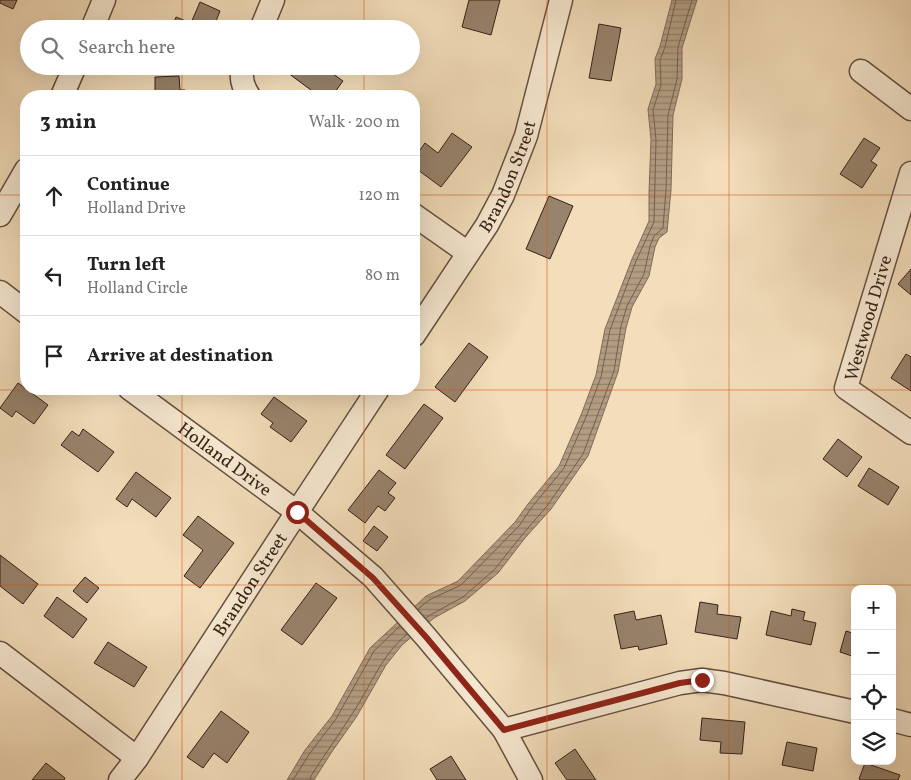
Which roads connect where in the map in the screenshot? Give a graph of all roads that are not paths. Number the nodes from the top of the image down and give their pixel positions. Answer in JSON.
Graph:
{"nodes":[{"id":1,"x":104,"y":0,"type":"edge"},
{"id":2,"x":274,"y":0,"type":"edge"},
{"id":3,"x":561,"y":0,"type":"edge"},
{"id":4,"x":96,"y":20,"type":"edge"},
{"id":5,"x":265,"y":20,"type":"edge"},
{"id":6,"x":861,"y":70,"type":"dead end"},
{"id":7,"x":71,"y":75,"type":"edge"},
{"id":8,"x":241,"y":75,"type":"edge"},
{"id":9,"x":65,"y":90,"type":"edge"},
{"id":10,"x":245,"y":90,"type":"edge"},
{"id":11,"x":911,"y":109,"type":"edge"},
{"id":12,"x":911,"y":173,"type":"edge"},
{"id":13,"x":20,"y":180,"type":"edge"},
{"id":14,"x":0,"y":215,"type":"edge"},
{"id":15,"x":420,"y":219,"type":"edge"},
{"id":16,"x":468,"y":253,"type":"junction"},
{"id":17,"x":0,"y":292,"type":"edge"},
{"id":18,"x":20,"y":307,"type":"edge"},
{"id":19,"x":420,"y":326,"type":"edge"},
{"id":20,"x":138,"y":395,"type":"edge"},
{"id":21,"x":374,"y":395,"type":"edge"},
{"id":22,"x":911,"y":433,"type":"edge"},
{"id":23,"x":297,"y":512,"type":"junction"},
{"id":24,"x":0,"y":652,"type":"edge"},
{"id":25,"x":851,"y":711,"type":"edge"},
{"id":26,"x":896,"y":721,"type":"edge"},
{"id":27,"x":911,"y":725,"type":"edge"},
{"id":28,"x":504,"y":730,"type":"junction"},
{"id":29,"x":137,"y":758,"type":"junction"},
{"id":30,"x":120,"y":780,"type":"edge"},
{"id":31,"x":531,"y":780,"type":"edge"}],
"edges":[{"from":1,"to":4,"type":"street"},
{"from":2,"to":5,"type":"street"},
{"from":3,"to":16,"type":"street","name":"Brandon Street"},
{"from":6,"to":11,"type":"street"},
{"from":7,"to":9,"type":"street"},
{"from":8,"to":10,"type":"street"},
{"from":12,"to":22,"type":"street","name":"Westwood Drive"},
{"from":13,"to":14,"type":"street"},
{"from":15,"to":16,"type":"street"},
{"from":16,"to":19,"type":"street","name":"Brandon Street"},
{"from":17,"to":18,"type":"street"},
{"from":20,"to":23,"type":"street","name":"Holland Drive"},
{"from":21,"to":23,"type":"street","name":"Brandon Street"},
{"from":23,"to":28,"type":"street","name":"Holland Drive"},
{"from":23,"to":29,"type":"street","name":"Brandon Street"},
{"from":24,"to":29,"type":"street"},
{"from":25,"to":28,"type":"street"},
{"from":26,"to":27,"type":"street"},
{"from":28,"to":31,"type":"street","name":"Holland Drive"},
{"from":29,"to":30,"type":"street","name":"Brandon Street"}]}
